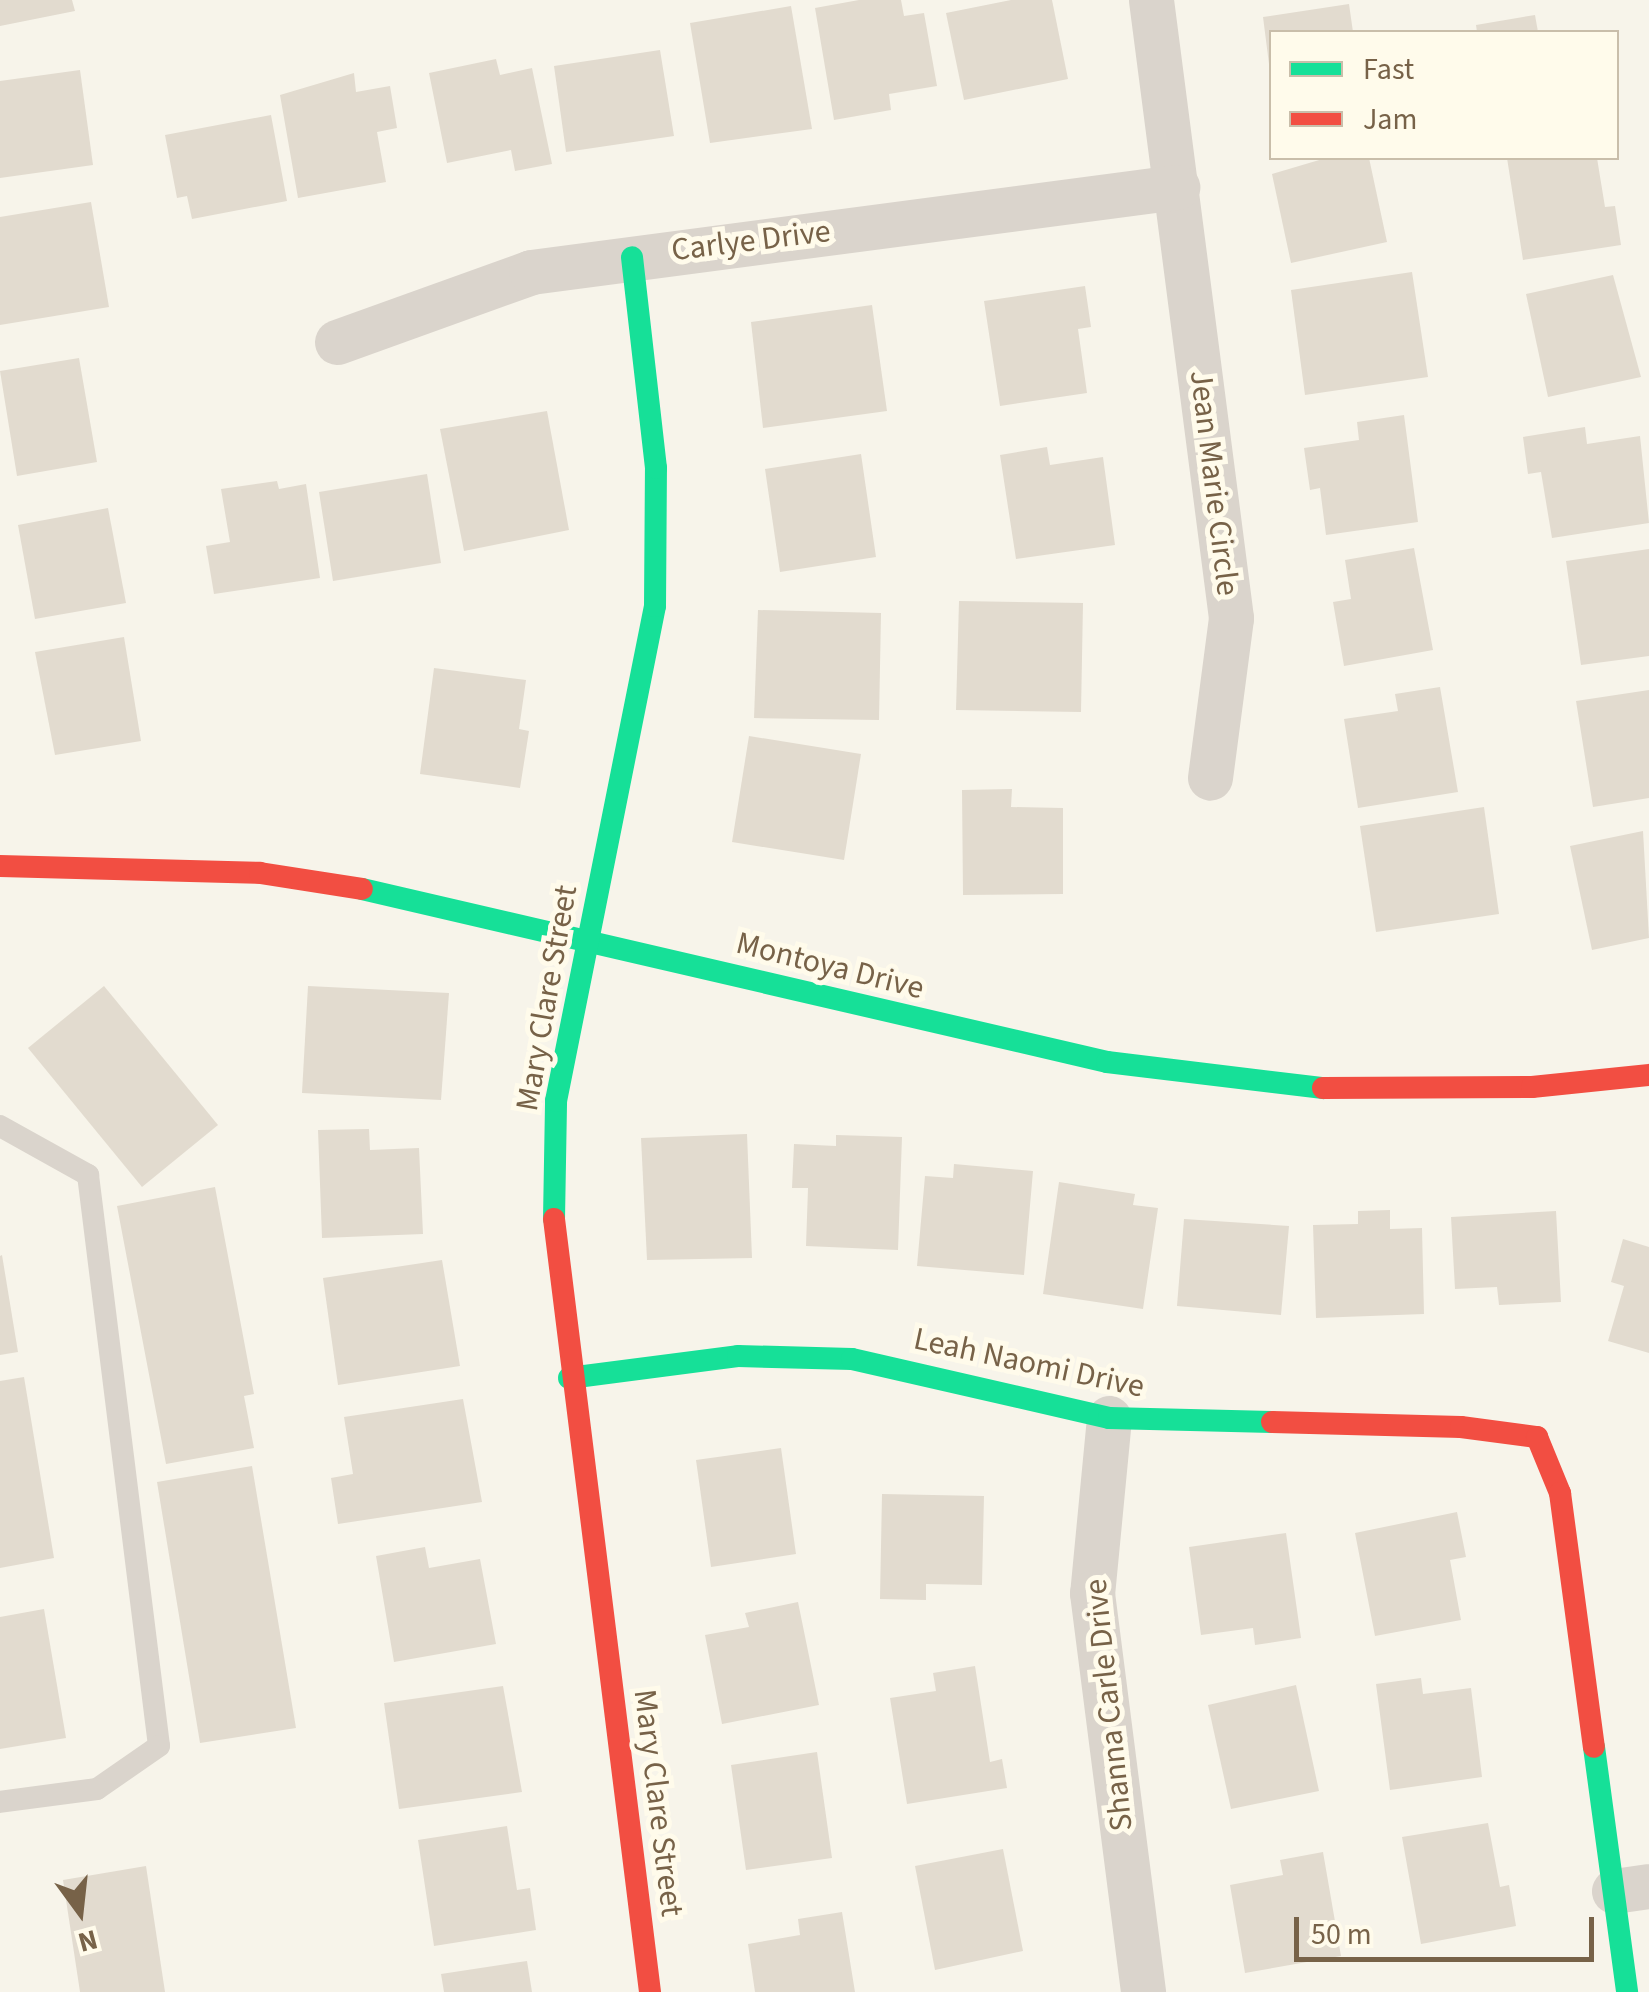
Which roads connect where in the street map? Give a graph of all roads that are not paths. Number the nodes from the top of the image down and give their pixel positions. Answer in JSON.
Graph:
{"nodes":[{"id":1,"x":1151,"y":0,"type":"edge"},
{"id":2,"x":1177,"y":187,"type":"junction"},
{"id":3,"x":632,"y":257,"type":"junction"},
{"id":4,"x":337,"y":342,"type":"dead end"},
{"id":5,"x":1210,"y":778,"type":"dead end"},
{"id":6,"x":0,"y":866,"type":"edge"},
{"id":7,"x":588,"y":938,"type":"junction"},
{"id":8,"x":1649,"y":1075,"type":"edge"},
{"id":9,"x":0,"y":1126,"type":"edge"},
{"id":10,"x":569,"y":1378,"type":"junction"},
{"id":11,"x":1109,"y":1418,"type":"junction"},
{"id":12,"x":0,"y":1802,"type":"edge"},
{"id":13,"x":1631,"y":1888,"type":"edge"},
{"id":14,"x":650,"y":1992,"type":"edge"},
{"id":15,"x":1143,"y":1992,"type":"edge"},
{"id":16,"x":1627,"y":1992,"type":"edge"}],
"edges":[{"from":1,"to":2,"type":"street","name":"Jean Marie Circle"},
{"from":2,"to":3,"type":"street","name":"Carlye Drive"},
{"from":2,"to":5,"type":"street","name":"Jean Marie Circle"},
{"from":3,"to":4,"type":"street","name":"Carlye Drive"},
{"from":3,"to":7,"type":"street","name":"Mary Clare Street"},
{"from":6,"to":7,"type":"street","name":"Montoya Drive"},
{"from":7,"to":8,"type":"street","name":"Montoya Drive"},
{"from":7,"to":10,"type":"street","name":"Mary Clare Street"},
{"from":9,"to":12,"type":"lane"},
{"from":10,"to":11,"type":"street","name":"Leah Naomi Drive"},
{"from":10,"to":14,"type":"street","name":"Mary Clare Street"},
{"from":11,"to":13,"type":"street","name":"Leah Naomi Drive"},
{"from":11,"to":15,"type":"street","name":"Shanna Carle Drive"},
{"from":13,"to":16,"type":"street"}]}
